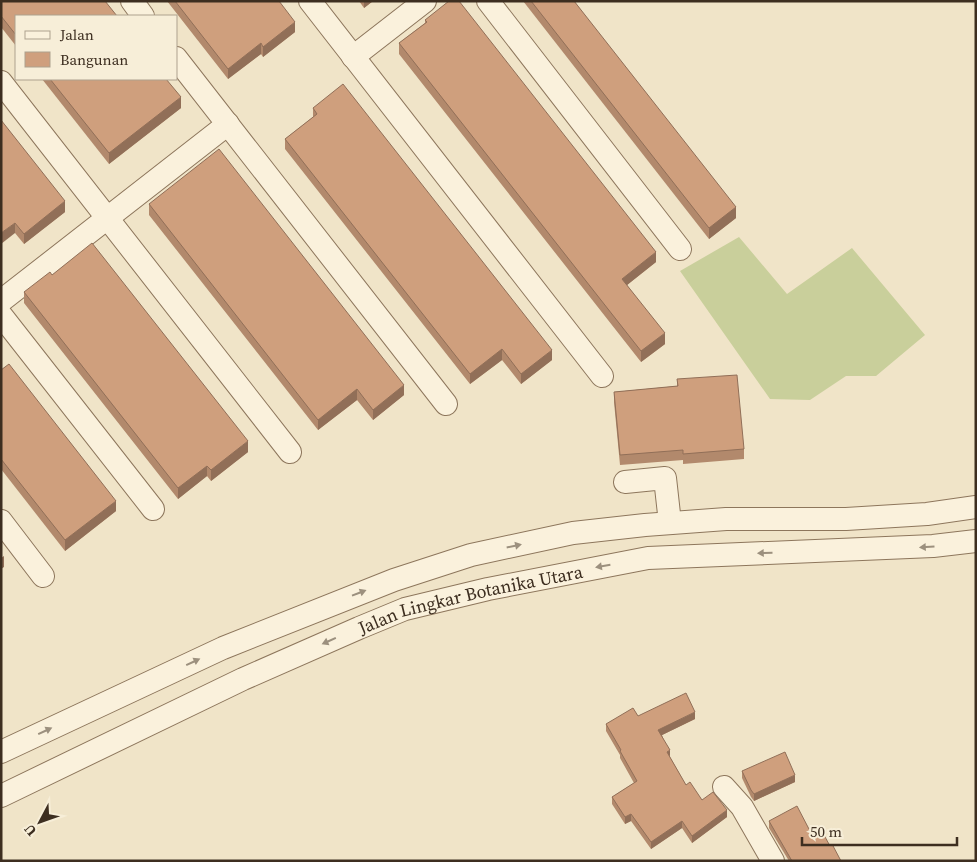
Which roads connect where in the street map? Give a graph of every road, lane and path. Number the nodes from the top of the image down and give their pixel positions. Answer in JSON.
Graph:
{"nodes":[{"id":1,"x":132,"y":1,"type":"edge"},
{"id":2,"x":310,"y":1,"type":"edge"},
{"id":3,"x":425,"y":1,"type":"edge"},
{"id":4,"x":488,"y":1,"type":"edge"},
{"id":5,"x":142,"y":15,"type":"edge"},
{"id":6,"x":353,"y":57,"type":"junction"},
{"id":7,"x":178,"y":61,"type":"edge"},
{"id":8,"x":1,"y":82,"type":"edge"},
{"id":9,"x":228,"y":124,"type":"junction"},
{"id":10,"x":107,"y":218,"type":"junction"},
{"id":11,"x":680,"y":249,"type":"dead end"},
{"id":12,"x":1,"y":301,"type":"edge"},
{"id":13,"x":1,"y":315,"type":"edge"},
{"id":14,"x":602,"y":376,"type":"dead end"},
{"id":15,"x":446,"y":404,"type":"dead end"},
{"id":16,"x":290,"y":452,"type":"dead end"},
{"id":17,"x":625,"y":482,"type":"dead end"},
{"id":18,"x":976,"y":507,"type":"edge"},
{"id":19,"x":153,"y":509,"type":"dead end"},
{"id":20,"x":1,"y":521,"type":"edge"},
{"id":21,"x":670,"y":523,"type":"junction"},
{"id":22,"x":976,"y":541,"type":"edge"},
{"id":23,"x":43,"y":576,"type":"dead end"},
{"id":24,"x":281,"y":624,"type":"junction"},
{"id":25,"x":295,"y":656,"type":"junction"},
{"id":26,"x":1,"y":752,"type":"edge"},
{"id":27,"x":724,"y":787,"type":"dead end"},
{"id":28,"x":1,"y":796,"type":"edge"},
{"id":29,"x":773,"y":861,"type":"edge"}],
"edges":[{"from":1,"to":5,"type":"street"},
{"from":2,"to":6,"type":"street"},
{"from":3,"to":6,"type":"street"},
{"from":4,"to":11,"type":"street"},
{"from":6,"to":14,"type":"street"},
{"from":7,"to":9,"type":"street"},
{"from":8,"to":10,"type":"street"},
{"from":9,"to":10,"type":"street"},
{"from":9,"to":15,"type":"street"},
{"from":10,"to":12,"type":"street"},
{"from":10,"to":16,"type":"street"},
{"from":13,"to":19,"type":"street"},
{"from":17,"to":21,"type":"street"},
{"from":18,"to":21,"type":"street","name":"Jalan Lingkar Botanika Utara"},
{"from":20,"to":23,"type":"street"},
{"from":24,"to":21,"type":"street","name":"Jalan Lingkar Botanika Utara","one_way":true},
{"from":22,"to":25,"type":"street","name":"Jalan Lingkar Botanika Utara","one_way":true},
{"from":24,"to":25,"type":"street"},
{"from":26,"to":24,"type":"street","name":"Jalan Lingkar Botanika Utara","one_way":true},
{"from":25,"to":28,"type":"street","name":"Jalan Lingkar Botanika Utara"},
{"from":27,"to":29,"type":"street"}]}
